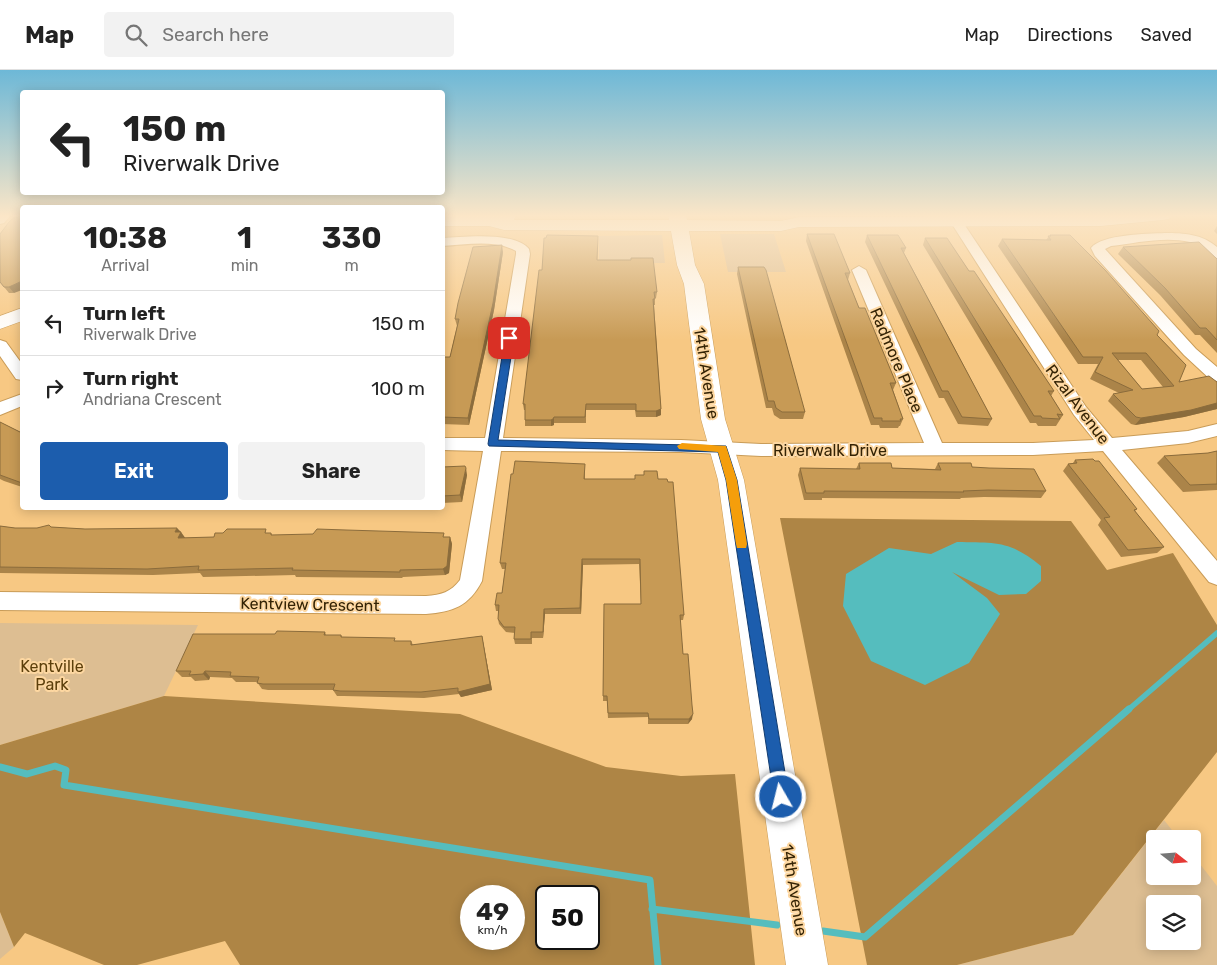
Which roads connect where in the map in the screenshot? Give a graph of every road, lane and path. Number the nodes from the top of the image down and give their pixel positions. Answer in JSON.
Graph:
{"nodes":[{"id":1,"x":523,"y":257,"type":"edge"},
{"id":2,"x":687,"y":257,"type":"edge"},
{"id":3,"x":701,"y":257,"type":"edge"},
{"id":4,"x":979,"y":257,"type":"edge"},
{"id":5,"x":1103,"y":257,"type":"edge"},
{"id":6,"x":859,"y":270,"type":"dead end"},
{"id":7,"x":694,"y":284,"type":"junction"},
{"id":8,"x":20,"y":315,"type":"edge"},
{"id":9,"x":0,"y":322,"type":"edge"},
{"id":10,"x":0,"y":345,"type":"edge"},
{"id":11,"x":20,"y":372,"type":"edge"},
{"id":12,"x":1217,"y":376,"type":"edge"},
{"id":13,"x":20,"y":401,"type":"edge"},
{"id":14,"x":0,"y":409,"type":"edge"},
{"id":15,"x":1217,"y":430,"type":"edge"},
{"id":16,"x":445,"y":444,"type":"edge"},
{"id":17,"x":493,"y":444,"type":"junction"},
{"id":18,"x":1108,"y":444,"type":"junction"},
{"id":19,"x":722,"y":448,"type":"junction"},
{"id":20,"x":936,"y":450,"type":"junction"},
{"id":21,"x":1217,"y":576,"type":"edge"},
{"id":22,"x":0,"y":601,"type":"edge"},
{"id":23,"x":807,"y":965,"type":"edge"}],
"edges":[{"from":1,"to":17,"type":"street","name":"Kentview Crescent"},
{"from":2,"to":7,"type":"main road","name":"14th Avenue"},
{"from":3,"to":7,"type":"main road"},
{"from":4,"to":18,"type":"street","name":"Rizal Avenue"},
{"from":5,"to":12,"type":"street"},
{"from":6,"to":20,"type":"street","name":"Radmore Place"},
{"from":7,"to":19,"type":"main road","name":"14th Avenue"},
{"from":8,"to":9,"type":"main road"},
{"from":10,"to":11,"type":"street"},
{"from":13,"to":14,"type":"street"},
{"from":15,"to":18,"type":"street","name":"Riverwalk Drive"},
{"from":16,"to":17,"type":"street","name":"Riverwalk Drive"},
{"from":17,"to":19,"type":"street","name":"Riverwalk Drive"},
{"from":17,"to":22,"type":"street","name":"Kentview Crescent"},
{"from":18,"to":20,"type":"street","name":"Riverwalk Drive"},
{"from":18,"to":21,"type":"street","name":"Rizal Avenue"},
{"from":19,"to":20,"type":"street","name":"Riverwalk Drive"},
{"from":19,"to":23,"type":"main road","name":"14th Avenue"}]}
